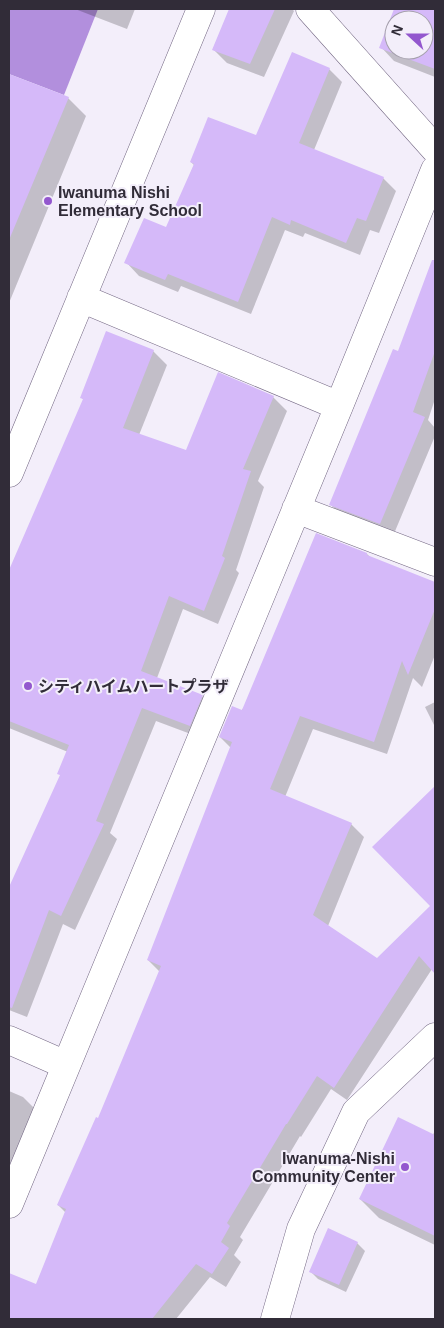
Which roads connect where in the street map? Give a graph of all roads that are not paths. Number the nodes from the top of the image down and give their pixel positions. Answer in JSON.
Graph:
{"nodes":[{"id":1,"x":201,"y":9,"type":"edge"},
{"id":2,"x":310,"y":9,"type":"edge"},
{"id":3,"x":435,"y":149,"type":"edge"},
{"id":4,"x":435,"y":170,"type":"edge"},
{"id":5,"x":82,"y":298,"type":"junction"},
{"id":6,"x":339,"y":406,"type":"junction"},
{"id":7,"x":9,"y":473,"type":"edge"},
{"id":8,"x":296,"y":509,"type":"junction"},
{"id":9,"x":435,"y":562,"type":"edge"},
{"id":10,"x":435,"y":1036,"type":"edge"},
{"id":11,"x":9,"y":1040,"type":"edge"},
{"id":12,"x":66,"y":1065,"type":"junction"},
{"id":13,"x":9,"y":1204,"type":"edge"},
{"id":14,"x":275,"y":1319,"type":"edge"}],
"edges":[{"from":1,"to":5,"type":"street"},
{"from":2,"to":3,"type":"street"},
{"from":4,"to":6,"type":"street"},
{"from":5,"to":6,"type":"street"},
{"from":5,"to":7,"type":"street"},
{"from":6,"to":8,"type":"street"},
{"from":8,"to":9,"type":"street"},
{"from":8,"to":12,"type":"street"},
{"from":10,"to":14,"type":"street"},
{"from":11,"to":12,"type":"street"},
{"from":12,"to":13,"type":"street"}]}
